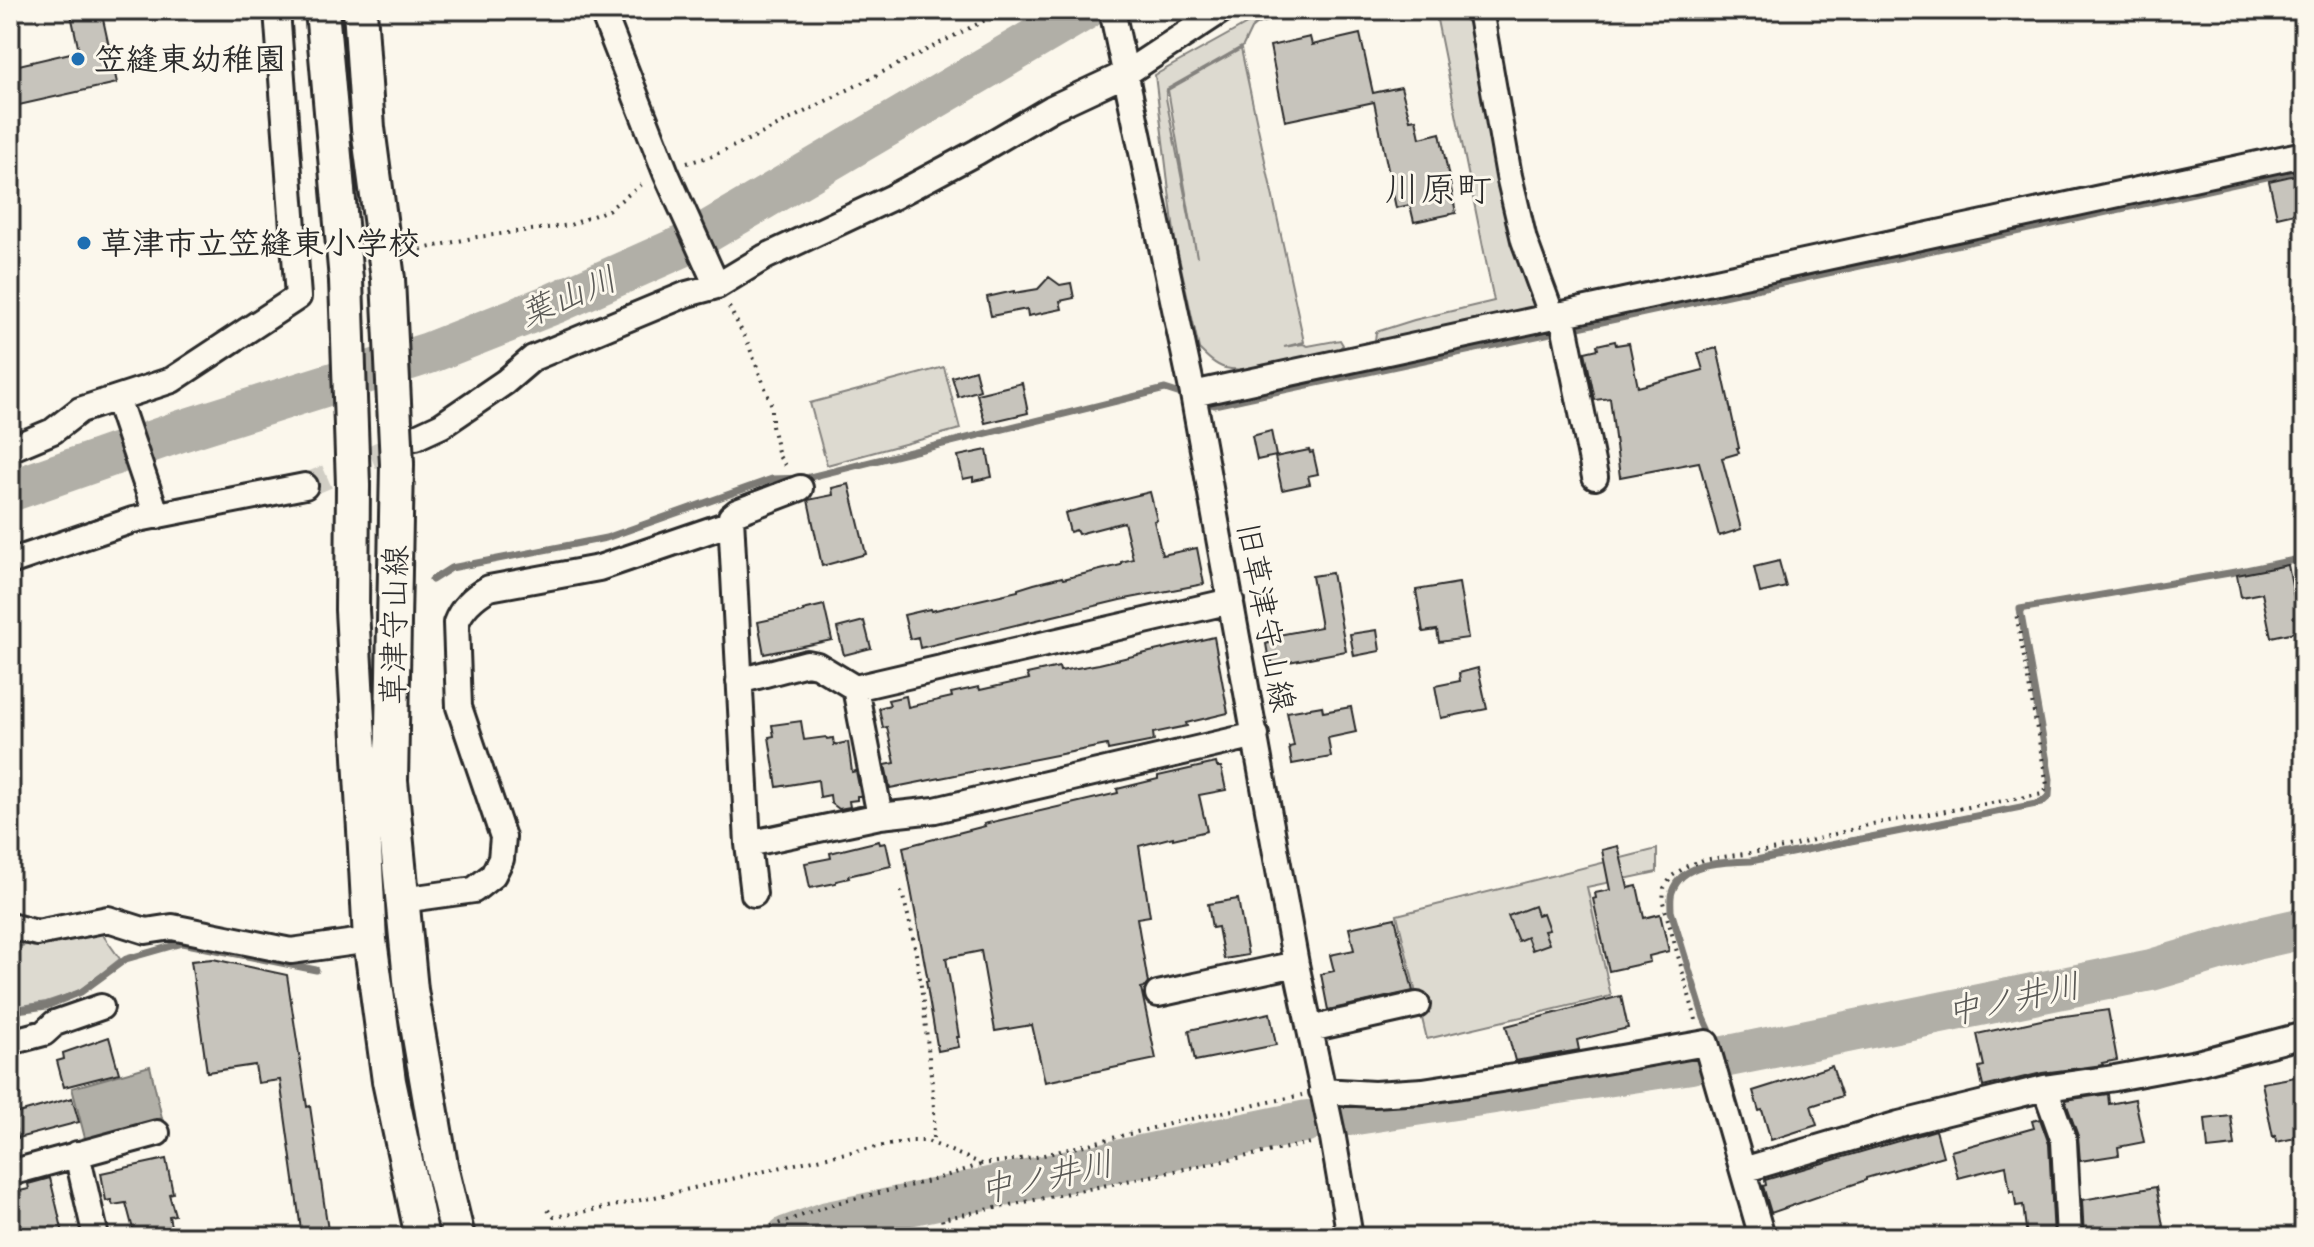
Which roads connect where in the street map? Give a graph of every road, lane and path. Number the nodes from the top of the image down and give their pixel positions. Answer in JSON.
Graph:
{"nodes":[{"id":1,"x":277,"y":10,"type":"edge"},
{"id":2,"x":322,"y":10,"type":"edge"},
{"id":3,"x":360,"y":10,"type":"edge"},
{"id":4,"x":602,"y":10,"type":"edge"},
{"id":5,"x":1005,"y":10,"type":"edge"},
{"id":6,"x":1112,"y":10,"type":"edge"},
{"id":7,"x":1222,"y":10,"type":"edge"},
{"id":8,"x":1480,"y":10,"type":"edge"},
{"id":9,"x":1124,"y":69,"type":"junction"},
{"id":10,"x":2304,"y":154,"type":"edge"},
{"id":11,"x":664,"y":170,"type":"junction"},
{"id":12,"x":413,"y":251,"type":"dead end"},
{"id":13,"x":717,"y":286,"type":"junction"},
{"id":14,"x":1557,"y":315,"type":"junction"},
{"id":15,"x":1193,"y":394,"type":"junction"},
{"id":16,"x":117,"y":398,"type":"junction"},
{"id":17,"x":416,"y":437,"type":"tunnel mouth"},
{"id":18,"x":10,"y":449,"type":"edge"},
{"id":19,"x":1595,"y":477,"type":"dead end"},
{"id":20,"x":305,"y":486,"type":"tunnel mouth"},
{"id":21,"x":800,"y":488,"type":"joint"},
{"id":22,"x":157,"y":516,"type":"junction"},
{"id":23,"x":731,"y":523,"type":"junction"},
{"id":24,"x":10,"y":562,"type":"edge"},
{"id":25,"x":1231,"y":601,"type":"junction"},
{"id":26,"x":2016,"y":613,"type":"dead end"},
{"id":27,"x":739,"y":681,"type":"junction"},
{"id":28,"x":855,"y":688,"type":"junction"},
{"id":29,"x":1256,"y":735,"type":"junction"},
{"id":30,"x":880,"y":816,"type":"junction"},
{"id":31,"x":748,"y":844,"type":"junction"},
{"id":32,"x":901,"y":891,"type":"dead end"},
{"id":33,"x":754,"y":894,"type":"dead end"},
{"id":34,"x":402,"y":900,"type":"junction"},
{"id":35,"x":10,"y":926,"type":"edge"},
{"id":36,"x":370,"y":940,"type":"junction"},
{"id":37,"x":1296,"y":964,"type":"junction"},
{"id":38,"x":1158,"y":994,"type":"dead end"},
{"id":39,"x":1417,"y":1005,"type":"dead end"},
{"id":40,"x":101,"y":1007,"type":"dead end"},
{"id":41,"x":1310,"y":1029,"type":"junction"},
{"id":42,"x":2304,"y":1035,"type":"edge"},
{"id":43,"x":10,"y":1042,"type":"edge"},
{"id":44,"x":1706,"y":1043,"type":"junction"},
{"id":45,"x":2045,"y":1088,"type":"junction"},
{"id":46,"x":1322,"y":1091,"type":"junction"},
{"id":47,"x":157,"y":1133,"type":"dead end"},
{"id":48,"x":1333,"y":1138,"type":"junction"},
{"id":49,"x":932,"y":1144,"type":"junction"},
{"id":50,"x":77,"y":1154,"type":"junction"},
{"id":51,"x":982,"y":1164,"type":"junction"},
{"id":52,"x":1743,"y":1170,"type":"junction"},
{"id":53,"x":10,"y":1173,"type":"edge"},
{"id":54,"x":548,"y":1210,"type":"dead end"},
{"id":55,"x":96,"y":1237,"type":"edge"},
{"id":56,"x":422,"y":1237,"type":"edge"},
{"id":57,"x":458,"y":1237,"type":"edge"},
{"id":58,"x":741,"y":1237,"type":"edge"},
{"id":59,"x":946,"y":1237,"type":"edge"},
{"id":60,"x":1350,"y":1237,"type":"edge"},
{"id":61,"x":1762,"y":1237,"type":"edge"},
{"id":62,"x":2069,"y":1237,"type":"edge"}],
"edges":[{"from":1,"to":16,"type":"street"},
{"from":2,"to":36,"type":"main road","name":"草津守山線","bridge":true},
{"from":3,"to":34,"type":"main road","name":"草津守山線","bridge":true},
{"from":4,"to":11,"type":"street"},
{"from":5,"to":11,"type":"path"},
{"from":6,"to":9,"type":"street","name":"旧草津守山線"},
{"from":7,"to":9,"type":"street"},
{"from":8,"to":14,"type":"street"},
{"from":9,"to":13,"type":"street"},
{"from":9,"to":15,"type":"street","name":"旧草津守山線"},
{"from":10,"to":14,"type":"street"},
{"from":11,"to":12,"type":"path"},
{"from":11,"to":13,"type":"street"},
{"from":13,"to":17,"type":"street"},
{"from":13,"to":21,"type":"path"},
{"from":14,"to":15,"type":"street"},
{"from":14,"to":19,"type":"street"},
{"from":15,"to":25,"type":"street","name":"旧草津守山線"},
{"from":16,"to":18,"type":"street"},
{"from":16,"to":22,"type":"street"},
{"from":20,"to":22,"type":"street"},
{"from":21,"to":23,"type":"street"},
{"from":22,"to":24,"type":"street"},
{"from":23,"to":27,"type":"street"},
{"from":23,"to":34,"type":"street"},
{"from":25,"to":28,"type":"street"},
{"from":25,"to":29,"type":"street","name":"旧草津守山線"},
{"from":26,"to":44,"type":"path"},
{"from":27,"to":28,"type":"street"},
{"from":27,"to":31,"type":"street"},
{"from":28,"to":30,"type":"street"},
{"from":29,"to":30,"type":"street"},
{"from":29,"to":37,"type":"street","name":"旧草津守山線"},
{"from":30,"to":31,"type":"street"},
{"from":31,"to":33,"type":"street"},
{"from":32,"to":49,"type":"path"},
{"from":34,"to":57,"type":"main road","name":"草津守山線"},
{"from":35,"to":36,"type":"street"},
{"from":36,"to":56,"type":"main road","name":"草津守山線"},
{"from":37,"to":38,"type":"street"},
{"from":37,"to":41,"type":"street","name":"旧草津守山線"},
{"from":39,"to":41,"type":"street"},
{"from":40,"to":43,"type":"street"},
{"from":41,"to":46,"type":"street","name":"旧草津守山線"},
{"from":42,"to":45,"type":"street"},
{"from":44,"to":46,"type":"street"},
{"from":44,"to":52,"type":"street"},
{"from":45,"to":52,"type":"street"},
{"from":45,"to":62,"type":"street"},
{"from":46,"to":48,"type":"street","name":"旧草津守山線"},
{"from":46,"to":51,"type":"path"},
{"from":47,"to":50,"type":"street"},
{"from":48,"to":59,"type":"path"},
{"from":48,"to":60,"type":"street","name":"旧草津守山線"},
{"from":49,"to":51,"type":"path"},
{"from":49,"to":54,"type":"path"},
{"from":50,"to":53,"type":"street"},
{"from":50,"to":55,"type":"street"},
{"from":51,"to":58,"type":"path"},
{"from":52,"to":61,"type":"street"}]}
